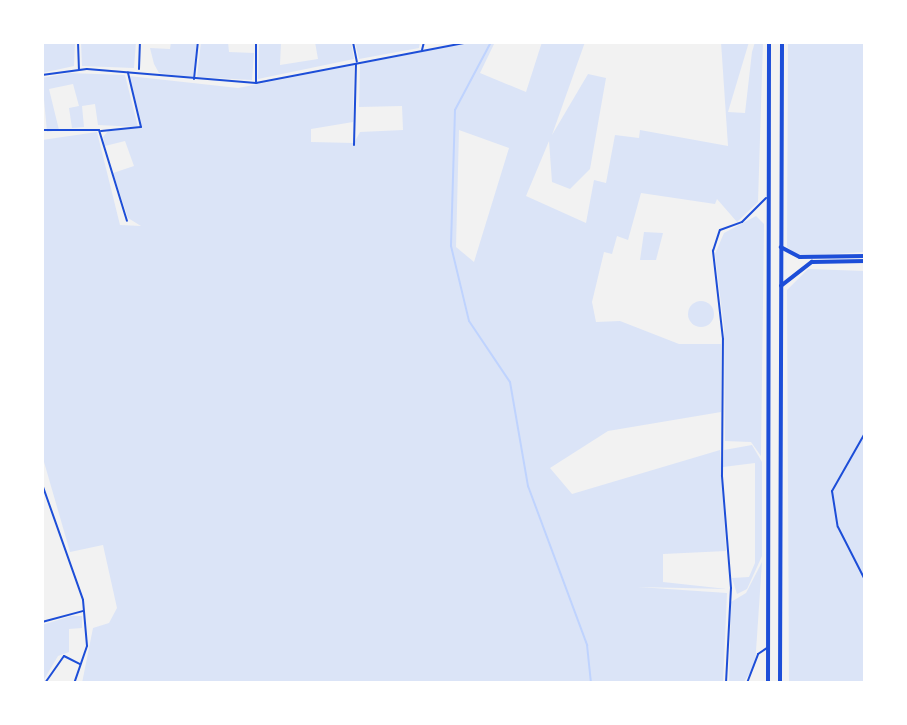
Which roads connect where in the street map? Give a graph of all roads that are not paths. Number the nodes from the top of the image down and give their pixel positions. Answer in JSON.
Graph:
{"nodes":[{"id":1,"x":78,"y":42,"type":"edge"},
{"id":2,"x":139,"y":42,"type":"edge"},
{"id":3,"x":198,"y":42,"type":"edge"},
{"id":4,"x":256,"y":42,"type":"edge"},
{"id":5,"x":353,"y":42,"type":"edge"},
{"id":6,"x":424,"y":42,"type":"edge"},
{"id":7,"x":469,"y":42,"type":"edge"},
{"id":8,"x":769,"y":42,"type":"edge"},
{"id":9,"x":782,"y":42,"type":"edge"},
{"id":10,"x":422,"y":51,"type":"junction"},
{"id":11,"x":356,"y":63,"type":"junction"},
{"id":12,"x":79,"y":69,"type":"junction"},
{"id":13,"x":139,"y":71,"type":"junction"},
{"id":14,"x":128,"y":72,"type":"junction"},
{"id":15,"x":42,"y":75,"type":"edge"},
{"id":16,"x":194,"y":80,"type":"junction"},
{"id":17,"x":256,"y":83,"type":"junction"},
{"id":18,"x":42,"y":130,"type":"edge"},
{"id":19,"x":99,"y":132,"type":"junction"},
{"id":20,"x":354,"y":145,"type":"dead end"},
{"id":21,"x":769,"y":196,"type":"junction"},
{"id":22,"x":127,"y":221,"type":"dead end"},
{"id":23,"x":781,"y":247,"type":"junction"},
{"id":24,"x":865,"y":256,"type":"edge"},
{"id":25,"x":865,"y":261,"type":"edge"},
{"id":26,"x":781,"y":286,"type":"junction"},
{"id":27,"x":865,"y":433,"type":"edge"},
{"id":28,"x":42,"y":484,"type":"edge"},
{"id":29,"x":865,"y":580,"type":"edge"},
{"id":30,"x":85,"y":611,"type":"junction"},
{"id":31,"x":42,"y":622,"type":"edge"},
{"id":32,"x":768,"y":648,"type":"junction"},
{"id":33,"x":81,"y":664,"type":"junction"},
{"id":34,"x":46,"y":683,"type":"edge"},
{"id":35,"x":74,"y":683,"type":"edge"},
{"id":36,"x":726,"y":683,"type":"edge"},
{"id":37,"x":747,"y":683,"type":"edge"},
{"id":38,"x":768,"y":683,"type":"edge"},
{"id":39,"x":780,"y":683,"type":"edge"}],
"edges":[{"from":1,"to":12,"type":"street"},
{"from":2,"to":13,"type":"street"},
{"from":3,"to":16,"type":"street"},
{"from":4,"to":17,"type":"street"},
{"from":5,"to":11,"type":"street"},
{"from":6,"to":10,"type":"street"},
{"from":7,"to":10,"type":"street"},
{"from":8,"to":21,"type":"main road"},
{"from":9,"to":23,"type":"main road"},
{"from":10,"to":11,"type":"street"},
{"from":11,"to":17,"type":"street"},
{"from":11,"to":20,"type":"street"},
{"from":12,"to":14,"type":"street"},
{"from":12,"to":15,"type":"street"},
{"from":13,"to":14,"type":"street"},
{"from":13,"to":16,"type":"street"},
{"from":14,"to":19,"type":"street"},
{"from":16,"to":17,"type":"street"},
{"from":18,"to":19,"type":"street"},
{"from":19,"to":22,"type":"street"},
{"from":21,"to":32,"type":"main road"},
{"from":21,"to":36,"type":"street"},
{"from":23,"to":24,"type":"main road"},
{"from":23,"to":26,"type":"main road"},
{"from":25,"to":26,"type":"main road"},
{"from":26,"to":39,"type":"main road"},
{"from":27,"to":29,"type":"street"},
{"from":28,"to":30,"type":"street"},
{"from":30,"to":31,"type":"street"},
{"from":30,"to":33,"type":"street"},
{"from":32,"to":37,"type":"street"},
{"from":32,"to":38,"type":"main road"},
{"from":33,"to":34,"type":"street"},
{"from":33,"to":35,"type":"street"}]}
